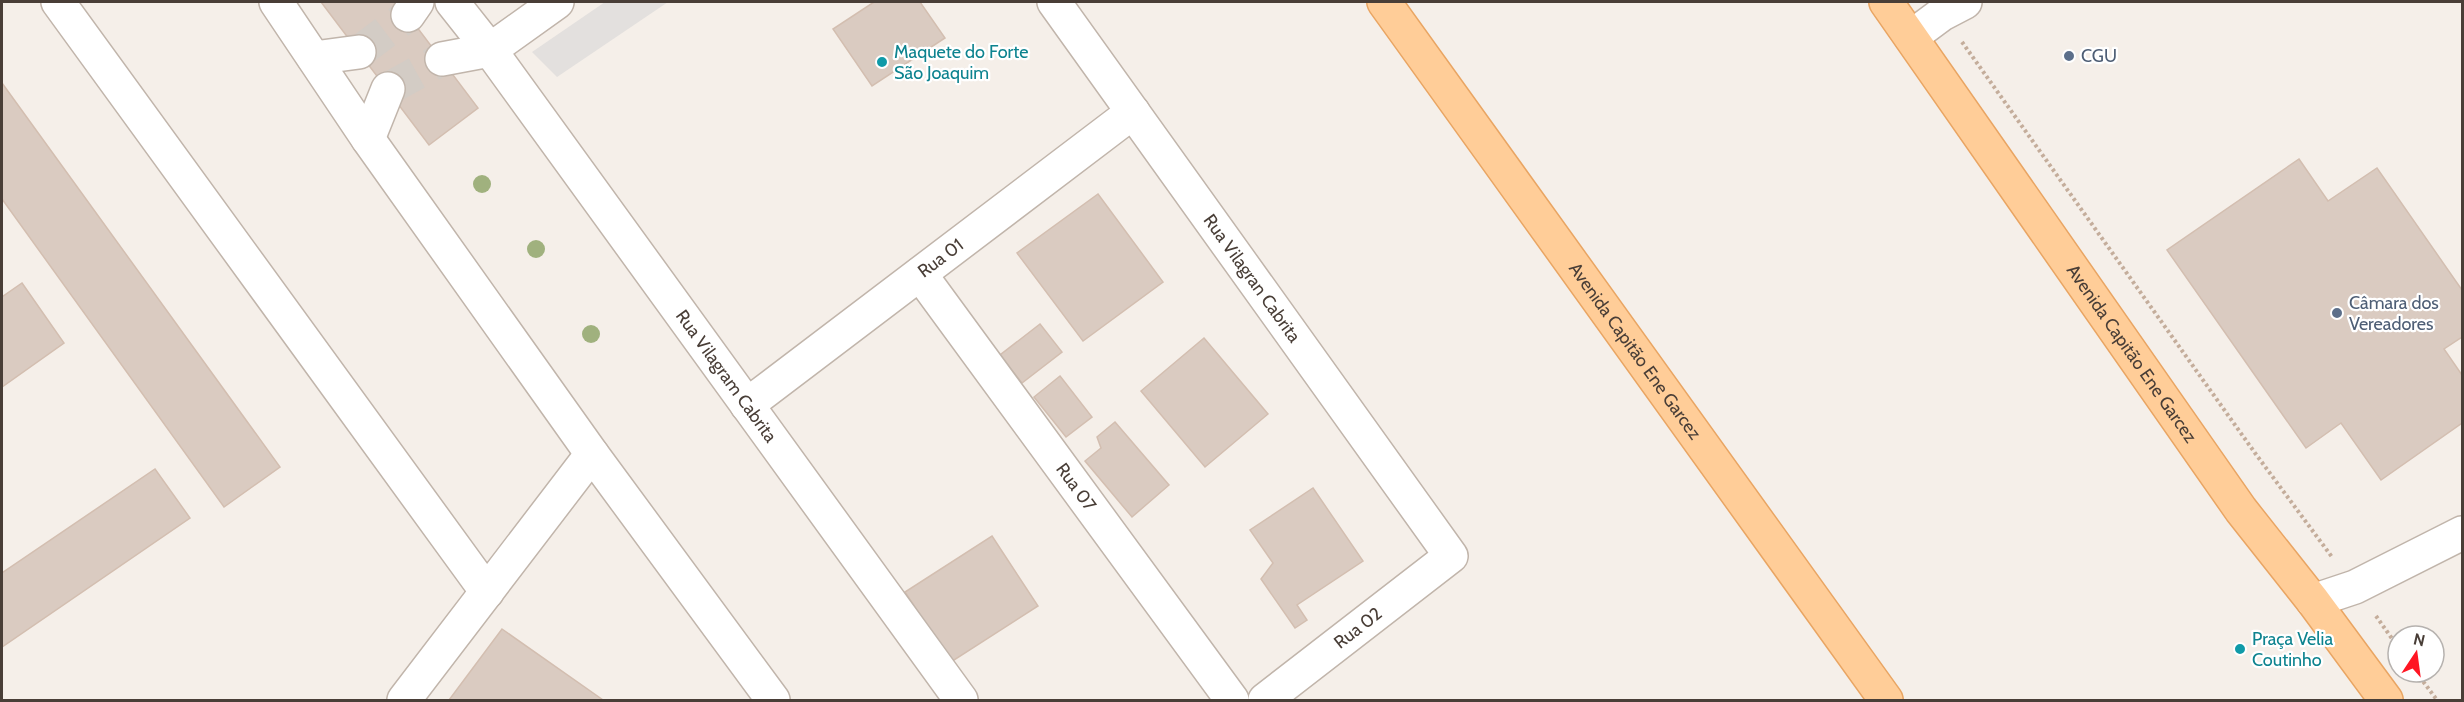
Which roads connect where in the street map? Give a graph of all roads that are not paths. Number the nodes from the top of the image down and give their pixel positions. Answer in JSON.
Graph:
{"nodes":[{"id":1,"x":58,"y":2,"type":"edge"},
{"id":2,"x":276,"y":2,"type":"edge"},
{"id":3,"x":452,"y":2,"type":"edge"},
{"id":4,"x":557,"y":2,"type":"edge"},
{"id":5,"x":1054,"y":2,"type":"edge"},
{"id":6,"x":1384,"y":2,"type":"edge"},
{"id":7,"x":1886,"y":2,"type":"edge"},
{"id":8,"x":1954,"y":8,"type":"edge"},
{"id":9,"x":1911,"y":37,"type":"junction"},
{"id":10,"x":490,"y":50,"type":"junction"},
{"id":11,"x":359,"y":52,"type":"tunnel mouth"},
{"id":12,"x":314,"y":58,"type":"junction"},
{"id":13,"x":442,"y":58,"type":"tunnel mouth"},
{"id":14,"x":388,"y":89,"type":"tunnel mouth"},
{"id":15,"x":1133,"y":112,"type":"junction"},
{"id":16,"x":368,"y":139,"type":"junction"},
{"id":17,"x":920,"y":274,"type":"junction"},
{"id":18,"x":747,"y":405,"type":"junction"},
{"id":19,"x":592,"y":454,"type":"junction"},
{"id":20,"x":2463,"y":533,"type":"edge"},
{"id":21,"x":1451,"y":556,"type":"joint"},
{"id":22,"x":487,"y":592,"type":"junction"},
{"id":23,"x":2313,"y":601,"type":"junction"},
{"id":24,"x":404,"y":700,"type":"edge"},
{"id":25,"x":773,"y":700,"type":"edge"},
{"id":26,"x":961,"y":700,"type":"edge"},
{"id":27,"x":1232,"y":700,"type":"edge"},
{"id":28,"x":1265,"y":700,"type":"edge"},
{"id":29,"x":1886,"y":700,"type":"edge"},
{"id":30,"x":2386,"y":700,"type":"edge"}],
"edges":[{"from":1,"to":22,"type":"street"},
{"from":2,"to":12,"type":"street"},
{"from":3,"to":10,"type":"street","name":"Rua Vilagram Cabrita"},
{"from":4,"to":10,"type":"street"},
{"from":5,"to":15,"type":"street","name":"Rua Vilagran Cabrita"},
{"from":6,"to":29,"type":"main road","name":"Avenida Capitão Ene Garcez"},
{"from":7,"to":9,"type":"main road","name":"Avenida Capitão Ene Garcez"},
{"from":8,"to":9,"type":"street"},
{"from":9,"to":23,"type":"main road","name":"Avenida Capitão Ene Garcez"},
{"from":10,"to":13,"type":"street"},
{"from":10,"to":18,"type":"street","name":"Rua Vilagram Cabrita"},
{"from":11,"to":12,"type":"street"},
{"from":12,"to":16,"type":"street"},
{"from":14,"to":16,"type":"street"},
{"from":15,"to":17,"type":"street","name":"Rua 01"},
{"from":15,"to":21,"type":"street","name":"Rua Vilagran Cabrita"},
{"from":16,"to":19,"type":"street"},
{"from":17,"to":18,"type":"street","name":"Rua 01"},
{"from":17,"to":27,"type":"street","name":"Rua 07"},
{"from":18,"to":26,"type":"street","name":"Rua Vilagram Cabrita"},
{"from":19,"to":22,"type":"street"},
{"from":19,"to":25,"type":"street"},
{"from":20,"to":23,"type":"street"},
{"from":21,"to":28,"type":"street","name":"Rua 02"},
{"from":22,"to":24,"type":"street"},
{"from":23,"to":30,"type":"main road","name":"Avenida Capitão Ene Garcez"}]}
